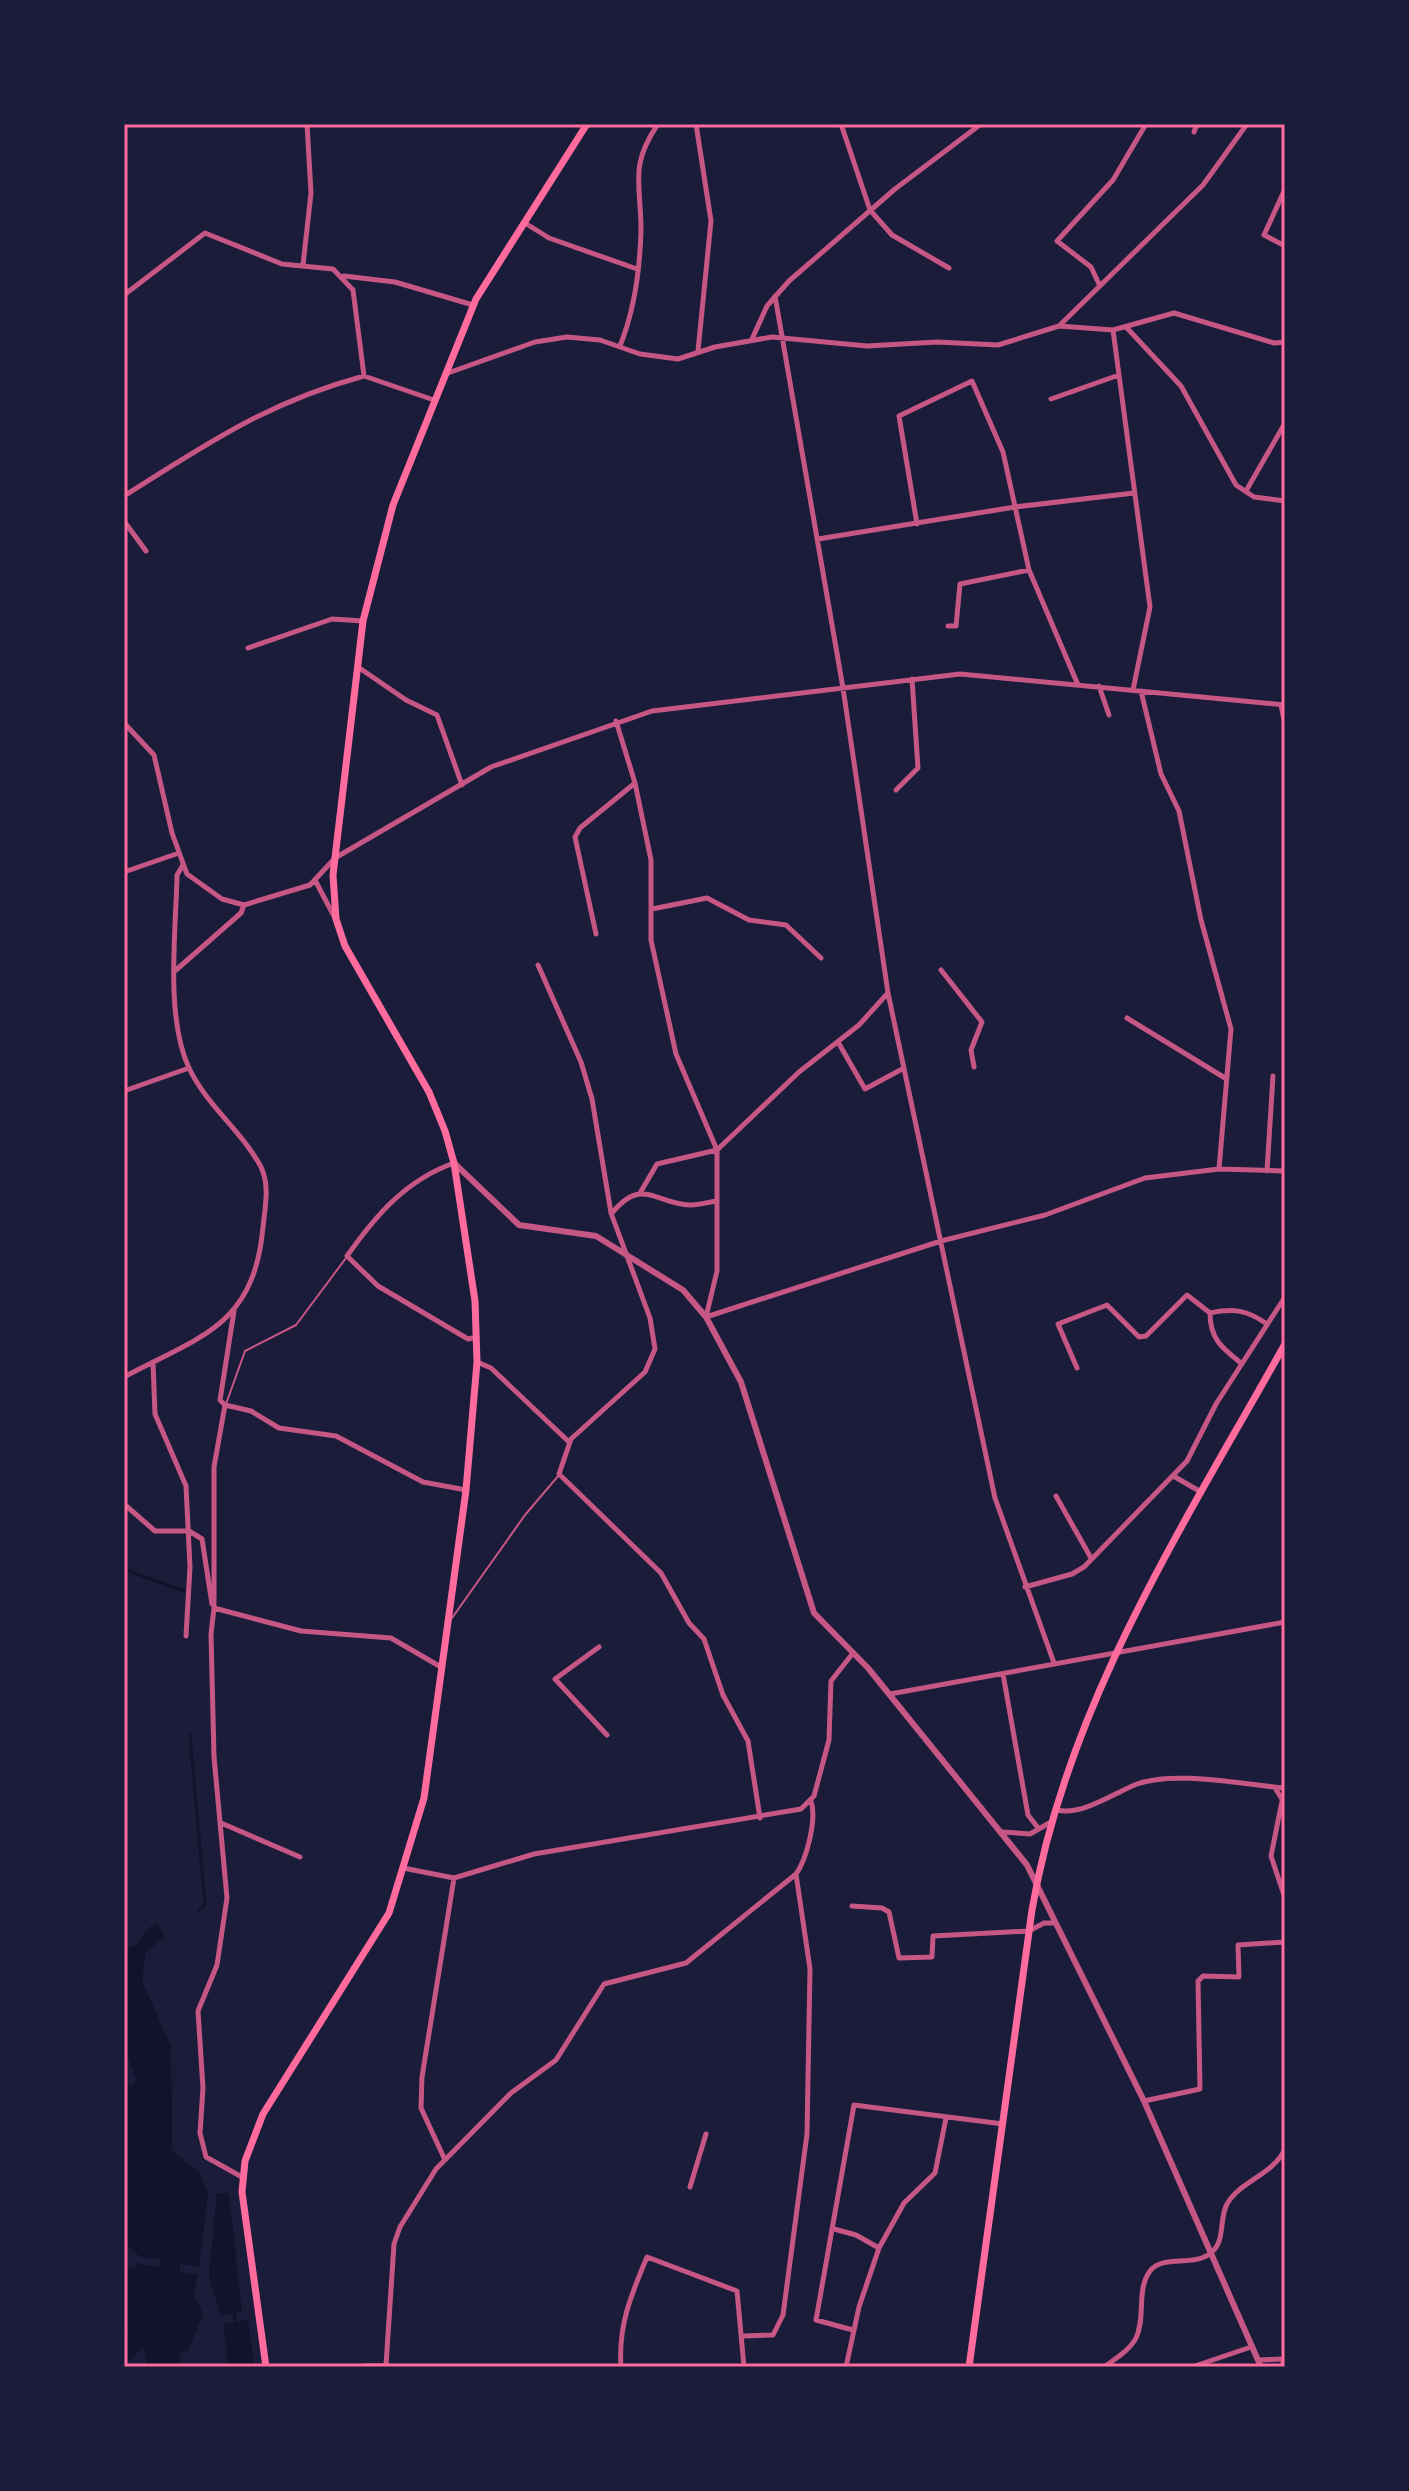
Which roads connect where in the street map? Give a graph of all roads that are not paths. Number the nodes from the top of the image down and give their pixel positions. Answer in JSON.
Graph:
{"nodes":[{"id":1,"x":307,"y":124,"type":"edge"},
{"id":2,"x":587,"y":124,"type":"edge"},
{"id":3,"x":658,"y":124,"type":"edge"},
{"id":4,"x":696,"y":124,"type":"edge"},
{"id":5,"x":841,"y":124,"type":"edge"},
{"id":6,"x":981,"y":124,"type":"edge"},
{"id":7,"x":1146,"y":124,"type":"edge"},
{"id":8,"x":1197,"y":124,"type":"edge"},
{"id":9,"x":1247,"y":124,"type":"edge"},
{"id":10,"x":1194,"y":132,"type":"dead end"},
{"id":11,"x":1285,"y":189,"type":"edge"},
{"id":12,"x":870,"y":210,"type":"junction"},
{"id":13,"x":524,"y":222,"type":"junction"},
{"id":14,"x":1285,"y":246,"type":"edge"},
{"id":15,"x":303,"y":265,"type":"junction"},
{"id":16,"x":949,"y":268,"type":"dead end"},
{"id":17,"x":637,"y":269,"type":"junction"},
{"id":18,"x":344,"y":276,"type":"junction"},
{"id":19,"x":1099,"y":284,"type":"junction"},
{"id":20,"x":124,"y":295,"type":"edge"},
{"id":21,"x":775,"y":296,"type":"junction"},
{"id":22,"x":473,"y":305,"type":"junction"},
{"id":23,"x":1059,"y":326,"type":"junction"},
{"id":24,"x":1127,"y":328,"type":"junction"},
{"id":25,"x":1113,"y":330,"type":"junction"},
{"id":26,"x":751,"y":339,"type":"junction"},
{"id":27,"x":783,"y":340,"type":"junction"},
{"id":28,"x":1285,"y":342,"type":"edge"},
{"id":29,"x":620,"y":346,"type":"junction"},
{"id":30,"x":698,"y":351,"type":"junction"},
{"id":31,"x":448,"y":373,"type":"junction"},
{"id":32,"x":1119,"y":375,"type":"junction"},
{"id":33,"x":364,"y":376,"type":"junction"},
{"id":34,"x":1051,"y":399,"type":"dead end"},
{"id":35,"x":434,"y":400,"type":"junction"},
{"id":36,"x":1285,"y":423,"type":"edge"},
{"id":37,"x":1282,"y":434,"type":"edge"},
{"id":38,"x":1246,"y":491,"type":"junction"},
{"id":39,"x":1134,"y":493,"type":"junction"},
{"id":40,"x":124,"y":496,"type":"edge"},
{"id":41,"x":1285,"y":501,"type":"edge"},
{"id":42,"x":1015,"y":507,"type":"junction"},
{"id":43,"x":124,"y":521,"type":"edge"},
{"id":44,"x":917,"y":524,"type":"junction"},
{"id":45,"x":818,"y":539,"type":"junction"},
{"id":46,"x":146,"y":551,"type":"dead end"},
{"id":47,"x":1029,"y":570,"type":"junction"},
{"id":48,"x":363,"y":621,"type":"junction"},
{"id":49,"x":948,"y":626,"type":"dead end"},
{"id":50,"x":248,"y":648,"type":"dead end"},
{"id":51,"x":358,"y":667,"type":"junction"},
{"id":52,"x":912,"y":679,"type":"junction"},
{"id":53,"x":1078,"y":685,"type":"junction"},
{"id":54,"x":1099,"y":686,"type":"junction"},
{"id":55,"x":843,"y":688,"type":"junction"},
{"id":56,"x":1133,"y":690,"type":"junction"},
{"id":57,"x":1141,"y":691,"type":"junction"},
{"id":58,"x":1283,"y":705,"type":"edge"},
{"id":59,"x":1109,"y":715,"type":"dead end"},
{"id":60,"x":616,"y":721,"type":"junction"},
{"id":61,"x":124,"y":723,"type":"edge"},
{"id":62,"x":1285,"y":725,"type":"edge"},
{"id":63,"x":635,"y":783,"type":"junction"},
{"id":64,"x":462,"y":785,"type":"junction"},
{"id":65,"x":896,"y":790,"type":"dead end"},
{"id":66,"x":179,"y":853,"type":"junction"},
{"id":67,"x":335,"y":858,"type":"junction"},
{"id":68,"x":183,"y":865,"type":"junction"},
{"id":69,"x":124,"y":872,"type":"edge"},
{"id":70,"x":316,"y":882,"type":"junction"},
{"id":71,"x":244,"y":905,"type":"junction"},
{"id":72,"x":652,"y":909,"type":"junction"},
{"id":73,"x":336,"y":919,"type":"junction"},
{"id":74,"x":596,"y":934,"type":"dead end"},
{"id":75,"x":821,"y":958,"type":"dead end"},
{"id":76,"x":538,"y":965,"type":"dead end"},
{"id":77,"x":176,"y":970,"type":"junction"},
{"id":78,"x":941,"y":970,"type":"dead end"},
{"id":79,"x":888,"y":993,"type":"junction"},
{"id":80,"x":1127,"y":1018,"type":"dead end"},
{"id":81,"x":838,"y":1042,"type":"junction"},
{"id":82,"x":974,"y":1067,"type":"dead end"},
{"id":83,"x":189,"y":1068,"type":"junction"},
{"id":84,"x":904,"y":1068,"type":"junction"},
{"id":85,"x":1273,"y":1076,"type":"dead end"},
{"id":86,"x":1225,"y":1078,"type":"junction"},
{"id":87,"x":124,"y":1091,"type":"edge"},
{"id":88,"x":717,"y":1150,"type":"junction"},
{"id":89,"x":454,"y":1163,"type":"junction"},
{"id":90,"x":1219,"y":1169,"type":"junction"},
{"id":91,"x":1267,"y":1171,"type":"junction"},
{"id":92,"x":1285,"y":1171,"type":"edge"},
{"id":93,"x":640,"y":1193,"type":"junction"},
{"id":94,"x":717,"y":1201,"type":"junction"},
{"id":95,"x":611,"y":1213,"type":"junction"},
{"id":96,"x":941,"y":1241,"type":"junction"},
{"id":97,"x":623,"y":1250,"type":"junction"},
{"id":98,"x":347,"y":1256,"type":"junction"},
{"id":99,"x":1285,"y":1297,"type":"edge"},
{"id":100,"x":234,"y":1310,"type":"junction"},
{"id":101,"x":1210,"y":1313,"type":"junction"},
{"id":102,"x":706,"y":1317,"type":"junction"},
{"id":103,"x":1267,"y":1324,"type":"junction"},
{"id":104,"x":478,"y":1337,"type":"junction"},
{"id":105,"x":1285,"y":1344,"type":"edge"},
{"id":106,"x":153,"y":1362,"type":"junction"},
{"id":107,"x":477,"y":1362,"type":"junction"},
{"id":108,"x":1242,"y":1364,"type":"junction"},
{"id":109,"x":1077,"y":1368,"type":"dead end"},
{"id":110,"x":124,"y":1377,"type":"edge"},
{"id":111,"x":225,"y":1405,"type":"junction"},
{"id":112,"x":569,"y":1442,"type":"junction"},
{"id":113,"x":559,"y":1474,"type":"junction"},
{"id":114,"x":1175,"y":1477,"type":"junction"},
{"id":115,"x":466,"y":1490,"type":"junction"},
{"id":116,"x":1202,"y":1493,"type":"junction"},
{"id":117,"x":1056,"y":1496,"type":"dead end"},
{"id":118,"x":124,"y":1504,"type":"edge"},
{"id":119,"x":189,"y":1531,"type":"junction"},
{"id":120,"x":1091,"y":1558,"type":"junction"},
{"id":121,"x":1025,"y":1587,"type":"junction"},
{"id":122,"x":214,"y":1608,"type":"junction"},
{"id":123,"x":1285,"y":1622,"type":"edge"},
{"id":124,"x":448,"y":1624,"type":"junction"},
{"id":125,"x":186,"y":1636,"type":"dead end"},
{"id":126,"x":599,"y":1647,"type":"dead end"},
{"id":127,"x":1116,"y":1652,"type":"junction"},
{"id":128,"x":853,"y":1653,"type":"junction"},
{"id":129,"x":1054,"y":1663,"type":"junction"},
{"id":130,"x":441,"y":1667,"type":"junction"},
{"id":131,"x":1003,"y":1674,"type":"junction"},
{"id":132,"x":890,"y":1694,"type":"junction"},
{"id":133,"x":607,"y":1735,"type":"dead end"},
{"id":134,"x":1274,"y":1787,"type":"junction"},
{"id":135,"x":1285,"y":1788,"type":"edge"},
{"id":136,"x":811,"y":1801,"type":"junction"},
{"id":137,"x":1283,"y":1802,"type":"edge"},
{"id":138,"x":1054,"y":1809,"type":"junction"},
{"id":139,"x":760,"y":1818,"type":"junction"},
{"id":140,"x":1051,"y":1822,"type":"junction"},
{"id":141,"x":221,"y":1823,"type":"junction"},
{"id":142,"x":1039,"y":1829,"type":"junction"},
{"id":143,"x":1003,"y":1832,"type":"junction"},
{"id":144,"x":300,"y":1857,"type":"dead end"},
{"id":145,"x":403,"y":1868,"type":"junction"},
{"id":146,"x":796,"y":1874,"type":"junction"},
{"id":147,"x":454,"y":1878,"type":"junction"},
{"id":148,"x":1037,"y":1883,"type":"junction"},
{"id":149,"x":1285,"y":1898,"type":"edge"},
{"id":150,"x":852,"y":1906,"type":"dead end"},
{"id":151,"x":1056,"y":1923,"type":"junction"},
{"id":152,"x":1029,"y":1931,"type":"junction"},
{"id":153,"x":1285,"y":1942,"type":"edge"},
{"id":154,"x":1144,"y":2101,"type":"junction"},
{"id":155,"x":946,"y":2118,"type":"junction"},
{"id":156,"x":1003,"y":2124,"type":"junction"},
{"id":157,"x":706,"y":2134,"type":"dead end"},
{"id":158,"x":1285,"y":2149,"type":"edge"},
{"id":159,"x":445,"y":2160,"type":"junction"},
{"id":160,"x":242,"y":2177,"type":"junction"},
{"id":161,"x":690,"y":2187,"type":"dead end"},
{"id":162,"x":834,"y":2229,"type":"junction"},
{"id":163,"x":879,"y":2248,"type":"junction"},
{"id":164,"x":1211,"y":2254,"type":"junction"},
{"id":165,"x":853,"y":2330,"type":"junction"},
{"id":166,"x":743,"y":2336,"type":"junction"},
{"id":167,"x":1251,"y":2347,"type":"junction"},
{"id":168,"x":1285,"y":2359,"type":"edge"},
{"id":169,"x":1259,"y":2364,"type":"edge"},
{"id":170,"x":388,"y":2366,"type":"edge"},
{"id":171,"x":622,"y":2366,"type":"edge"},
{"id":172,"x":266,"y":2367,"type":"edge"},
{"id":173,"x":364,"y":2367,"type":"edge"},
{"id":174,"x":744,"y":2367,"type":"edge"},
{"id":175,"x":846,"y":2367,"type":"edge"},
{"id":176,"x":969,"y":2367,"type":"edge"},
{"id":177,"x":1104,"y":2367,"type":"edge"},
{"id":178,"x":1192,"y":2367,"type":"edge"},
{"id":179,"x":1282,"y":2367,"type":"edge"}],
"edges":[{"from":1,"to":15,"type":"street"},
{"from":2,"to":13,"type":"main road"},
{"from":3,"to":17,"type":"street"},
{"from":4,"to":30,"type":"street"},
{"from":5,"to":12,"type":"street"},
{"from":6,"to":12,"type":"street"},
{"from":7,"to":19,"type":"street"},
{"from":8,"to":10,"type":"street"},
{"from":9,"to":19,"type":"street"},
{"from":11,"to":14,"type":"street"},
{"from":12,"to":16,"type":"street"},
{"from":12,"to":21,"type":"street"},
{"from":13,"to":17,"type":"street"},
{"from":13,"to":22,"type":"main road"},
{"from":15,"to":18,"type":"street"},
{"from":15,"to":20,"type":"street"},
{"from":17,"to":29,"type":"street"},
{"from":18,"to":22,"type":"street"},
{"from":18,"to":33,"type":"street"},
{"from":19,"to":23,"type":"street"},
{"from":21,"to":26,"type":"street"},
{"from":21,"to":27,"type":"street"},
{"from":22,"to":31,"type":"main road"},
{"from":23,"to":25,"type":"street"},
{"from":23,"to":27,"type":"street"},
{"from":24,"to":25,"type":"street"},
{"from":24,"to":28,"type":"street"},
{"from":24,"to":38,"type":"street"},
{"from":25,"to":32,"type":"street"},
{"from":26,"to":27,"type":"street"},
{"from":26,"to":30,"type":"street"},
{"from":27,"to":45,"type":"street"},
{"from":29,"to":30,"type":"street"},
{"from":29,"to":31,"type":"street"},
{"from":31,"to":35,"type":"main road"},
{"from":32,"to":34,"type":"street"},
{"from":32,"to":39,"type":"street"},
{"from":33,"to":35,"type":"street"},
{"from":33,"to":40,"type":"street"},
{"from":35,"to":48,"type":"main road"},
{"from":36,"to":37,"type":"street"},
{"from":37,"to":38,"type":"street"},
{"from":38,"to":41,"type":"street"},
{"from":39,"to":42,"type":"street"},
{"from":39,"to":56,"type":"street"},
{"from":42,"to":44,"type":"street"},
{"from":42,"to":44,"type":"street"},
{"from":42,"to":47,"type":"street"},
{"from":43,"to":46,"type":"street"},
{"from":44,"to":45,"type":"street"},
{"from":45,"to":55,"type":"street"},
{"from":47,"to":49,"type":"street"},
{"from":47,"to":53,"type":"street"},
{"from":48,"to":50,"type":"street"},
{"from":48,"to":51,"type":"main road"},
{"from":51,"to":64,"type":"street"},
{"from":51,"to":67,"type":"main road"},
{"from":52,"to":53,"type":"street"},
{"from":52,"to":55,"type":"street"},
{"from":52,"to":65,"type":"street"},
{"from":53,"to":54,"type":"street"},
{"from":54,"to":56,"type":"street"},
{"from":54,"to":59,"type":"street"},
{"from":55,"to":60,"type":"street"},
{"from":55,"to":79,"type":"street"},
{"from":56,"to":57,"type":"street"},
{"from":57,"to":58,"type":"street"},
{"from":57,"to":86,"type":"street"},
{"from":58,"to":62,"type":"street"},
{"from":60,"to":63,"type":"street"},
{"from":60,"to":64,"type":"street"},
{"from":61,"to":66,"type":"street"},
{"from":63,"to":72,"type":"street"},
{"from":63,"to":74,"type":"street"},
{"from":64,"to":67,"type":"street"},
{"from":66,"to":68,"type":"street"},
{"from":66,"to":69,"type":"street"},
{"from":67,"to":70,"type":"street"},
{"from":67,"to":73,"type":"main road"},
{"from":68,"to":71,"type":"street"},
{"from":68,"to":77,"type":"street"},
{"from":70,"to":71,"type":"street"},
{"from":70,"to":73,"type":"street"},
{"from":71,"to":77,"type":"street"},
{"from":72,"to":75,"type":"street"},
{"from":72,"to":88,"type":"street"},
{"from":73,"to":89,"type":"main road"},
{"from":76,"to":95,"type":"street"},
{"from":77,"to":83,"type":"street"},
{"from":78,"to":82,"type":"street"},
{"from":79,"to":81,"type":"street"},
{"from":79,"to":84,"type":"street"},
{"from":80,"to":86,"type":"street"},
{"from":81,"to":84,"type":"street"},
{"from":81,"to":88,"type":"street"},
{"from":83,"to":87,"type":"street"},
{"from":83,"to":100,"type":"street"},
{"from":84,"to":96,"type":"street"},
{"from":85,"to":91,"type":"street"},
{"from":86,"to":90,"type":"street"},
{"from":88,"to":93,"type":"street"},
{"from":88,"to":94,"type":"street"},
{"from":89,"to":97,"type":"street"},
{"from":89,"to":98,"type":"street"},
{"from":89,"to":104,"type":"main road"},
{"from":90,"to":91,"type":"street"},
{"from":90,"to":96,"type":"street"},
{"from":91,"to":92,"type":"street"},
{"from":93,"to":94,"type":"street"},
{"from":93,"to":95,"type":"street"},
{"from":94,"to":102,"type":"street"},
{"from":95,"to":97,"type":"street"},
{"from":96,"to":102,"type":"street"},
{"from":96,"to":121,"type":"street"},
{"from":97,"to":102,"type":"street"},
{"from":97,"to":112,"type":"street"},
{"from":98,"to":104,"type":"street"},
{"from":98,"to":111,"type":"lane"},
{"from":99,"to":103,"type":"street"},
{"from":100,"to":106,"type":"street"},
{"from":100,"to":111,"type":"street"},
{"from":101,"to":103,"type":"street"},
{"from":101,"to":108,"type":"street"},
{"from":101,"to":109,"type":"street"},
{"from":102,"to":128,"type":"street"},
{"from":103,"to":108,"type":"street"},
{"from":104,"to":107,"type":"main road"},
{"from":105,"to":116,"type":"main road"},
{"from":106,"to":110,"type":"street"},
{"from":106,"to":119,"type":"street"},
{"from":107,"to":112,"type":"street"},
{"from":107,"to":115,"type":"main road"},
{"from":108,"to":114,"type":"street"},
{"from":111,"to":115,"type":"street"},
{"from":111,"to":122,"type":"street"},
{"from":112,"to":113,"type":"street"},
{"from":113,"to":124,"type":"lane"},
{"from":113,"to":139,"type":"street"},
{"from":114,"to":116,"type":"street"},
{"from":114,"to":120,"type":"street"},
{"from":115,"to":124,"type":"main road"},
{"from":116,"to":127,"type":"main road"},
{"from":117,"to":120,"type":"street"},
{"from":118,"to":119,"type":"street"},
{"from":119,"to":122,"type":"street"},
{"from":119,"to":125,"type":"street"},
{"from":120,"to":121,"type":"street"},
{"from":121,"to":129,"type":"street"},
{"from":122,"to":130,"type":"street"},
{"from":122,"to":141,"type":"street"},
{"from":123,"to":127,"type":"street"},
{"from":124,"to":130,"type":"main road"},
{"from":126,"to":133,"type":"street"},
{"from":127,"to":129,"type":"street"},
{"from":127,"to":138,"type":"main road"},
{"from":128,"to":132,"type":"street"},
{"from":128,"to":136,"type":"street"},
{"from":129,"to":131,"type":"street"},
{"from":130,"to":145,"type":"main road"},
{"from":131,"to":132,"type":"street"},
{"from":131,"to":142,"type":"street"},
{"from":132,"to":143,"type":"street"},
{"from":134,"to":135,"type":"street"},
{"from":134,"to":137,"type":"street"},
{"from":134,"to":138,"type":"street"},
{"from":136,"to":139,"type":"street"},
{"from":136,"to":146,"type":"street"},
{"from":137,"to":149,"type":"street"},
{"from":138,"to":140,"type":"main road"},
{"from":139,"to":147,"type":"street"},
{"from":140,"to":142,"type":"street"},
{"from":140,"to":148,"type":"main road"},
{"from":141,"to":144,"type":"street"},
{"from":141,"to":160,"type":"street"},
{"from":142,"to":143,"type":"street"},
{"from":143,"to":148,"type":"street"},
{"from":145,"to":147,"type":"street"},
{"from":145,"to":160,"type":"main road"},
{"from":146,"to":159,"type":"street"},
{"from":146,"to":166,"type":"street"},
{"from":147,"to":159,"type":"street"},
{"from":148,"to":151,"type":"street"},
{"from":148,"to":152,"type":"main road"},
{"from":150,"to":152,"type":"street"},
{"from":151,"to":152,"type":"street"},
{"from":151,"to":154,"type":"street"},
{"from":152,"to":156,"type":"main road"},
{"from":153,"to":154,"type":"street"},
{"from":154,"to":164,"type":"street"},
{"from":155,"to":156,"type":"street"},
{"from":155,"to":162,"type":"street"},
{"from":155,"to":163,"type":"street"},
{"from":156,"to":176,"type":"main road"},
{"from":157,"to":161,"type":"street"},
{"from":158,"to":164,"type":"street"},
{"from":159,"to":170,"type":"street"},
{"from":160,"to":172,"type":"main road"},
{"from":162,"to":163,"type":"street"},
{"from":162,"to":165,"type":"street"},
{"from":163,"to":165,"type":"street"},
{"from":164,"to":167,"type":"street"},
{"from":164,"to":177,"type":"street"},
{"from":165,"to":175,"type":"street"},
{"from":166,"to":171,"type":"street"},
{"from":166,"to":174,"type":"street"},
{"from":167,"to":169,"type":"street"},
{"from":167,"to":178,"type":"street"},
{"from":168,"to":169,"type":"street"},
{"from":168,"to":179,"type":"street"},
{"from":170,"to":173,"type":"main road"}]}
